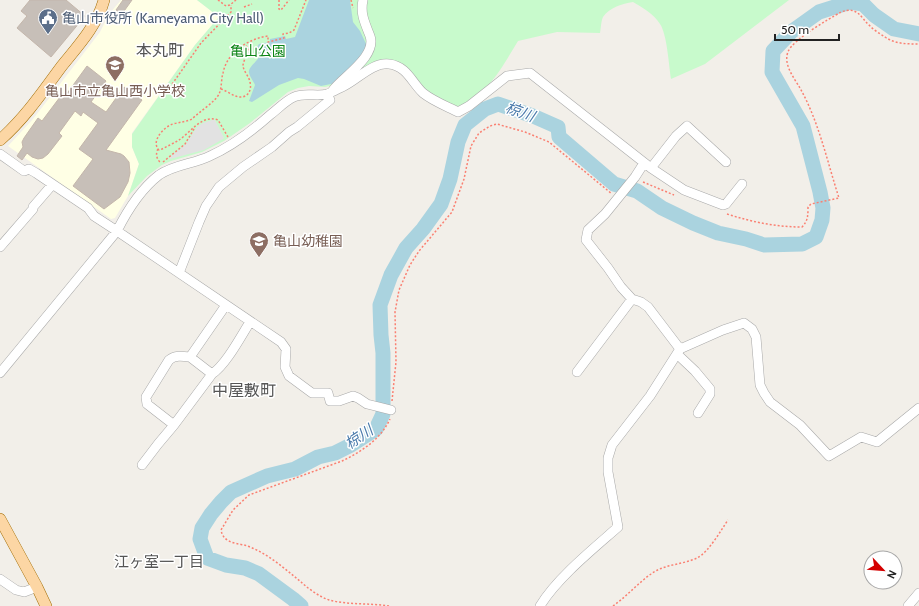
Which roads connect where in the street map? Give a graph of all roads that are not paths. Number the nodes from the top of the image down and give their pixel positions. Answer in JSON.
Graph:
{"nodes":[{"id":1,"x":104,"y":0,"type":"edge"},
{"id":2,"x":363,"y":0,"type":"edge"},
{"id":3,"x":329,"y":92,"type":"junction"},
{"id":4,"x":0,"y":140,"type":"edge"},
{"id":5,"x":0,"y":154,"type":"edge"},
{"id":6,"x":726,"y":162,"type":"dead end"},
{"id":7,"x":647,"y":166,"type":"junction"},
{"id":8,"x":742,"y":184,"type":"dead end"},
{"id":9,"x":52,"y":185,"type":"junction"},
{"id":10,"x":117,"y":231,"type":"junction"},
{"id":11,"x":0,"y":247,"type":"edge"},
{"id":12,"x":179,"y":273,"type":"junction"},
{"id":13,"x":632,"y":299,"type":"junction"},
{"id":14,"x":226,"y":305,"type":"junction"},
{"id":15,"x":250,"y":322,"type":"junction"},
{"id":16,"x":678,"y":351,"type":"junction"},
{"id":17,"x":190,"y":357,"type":"junction"},
{"id":18,"x":0,"y":372,"type":"edge"},
{"id":19,"x":578,"y":372,"type":"dead end"},
{"id":20,"x":212,"y":374,"type":"junction"},
{"id":21,"x":919,"y":408,"type":"edge"},
{"id":22,"x":391,"y":410,"type":"road end"},
{"id":23,"x":698,"y":413,"type":"dead end"},
{"id":24,"x":174,"y":425,"type":"junction"},
{"id":25,"x":142,"y":464,"type":"dead end"},
{"id":26,"x":0,"y":518,"type":"edge"},
{"id":27,"x":0,"y":579,"type":"edge"},
{"id":28,"x":37,"y":587,"type":"junction"},
{"id":29,"x":919,"y":593,"type":"edge"},
{"id":30,"x":46,"y":606,"type":"edge"},
{"id":31,"x":540,"y":606,"type":"edge"},
{"id":32,"x":908,"y":606,"type":"edge"}],
"edges":[{"from":1,"to":4,"type":"main road"},
{"from":2,"to":3,"type":"street"},
{"from":3,"to":7,"type":"street"},
{"from":3,"to":10,"type":"street"},
{"from":3,"to":12,"type":"street"},
{"from":5,"to":9,"type":"street"},
{"from":6,"to":7,"type":"street"},
{"from":7,"to":8,"type":"street"},
{"from":7,"to":13,"type":"street"},
{"from":9,"to":10,"type":"street"},
{"from":9,"to":11,"type":"street"},
{"from":10,"to":12,"type":"street"},
{"from":10,"to":18,"type":"street"},
{"from":12,"to":14,"type":"street"},
{"from":13,"to":16,"type":"street"},
{"from":13,"to":19,"type":"street"},
{"from":14,"to":15,"type":"street"},
{"from":14,"to":17,"type":"street"},
{"from":15,"to":20,"type":"street"},
{"from":15,"to":22,"type":"street"},
{"from":16,"to":21,"type":"street"},
{"from":16,"to":23,"type":"street"},
{"from":16,"to":31,"type":"street"},
{"from":17,"to":20,"type":"street"},
{"from":17,"to":24,"type":"street"},
{"from":20,"to":24,"type":"street"},
{"from":24,"to":25,"type":"street"},
{"from":26,"to":28,"type":"main road"},
{"from":27,"to":28,"type":"street"},
{"from":28,"to":30,"type":"main road"},
{"from":29,"to":32,"type":"street"}]}
